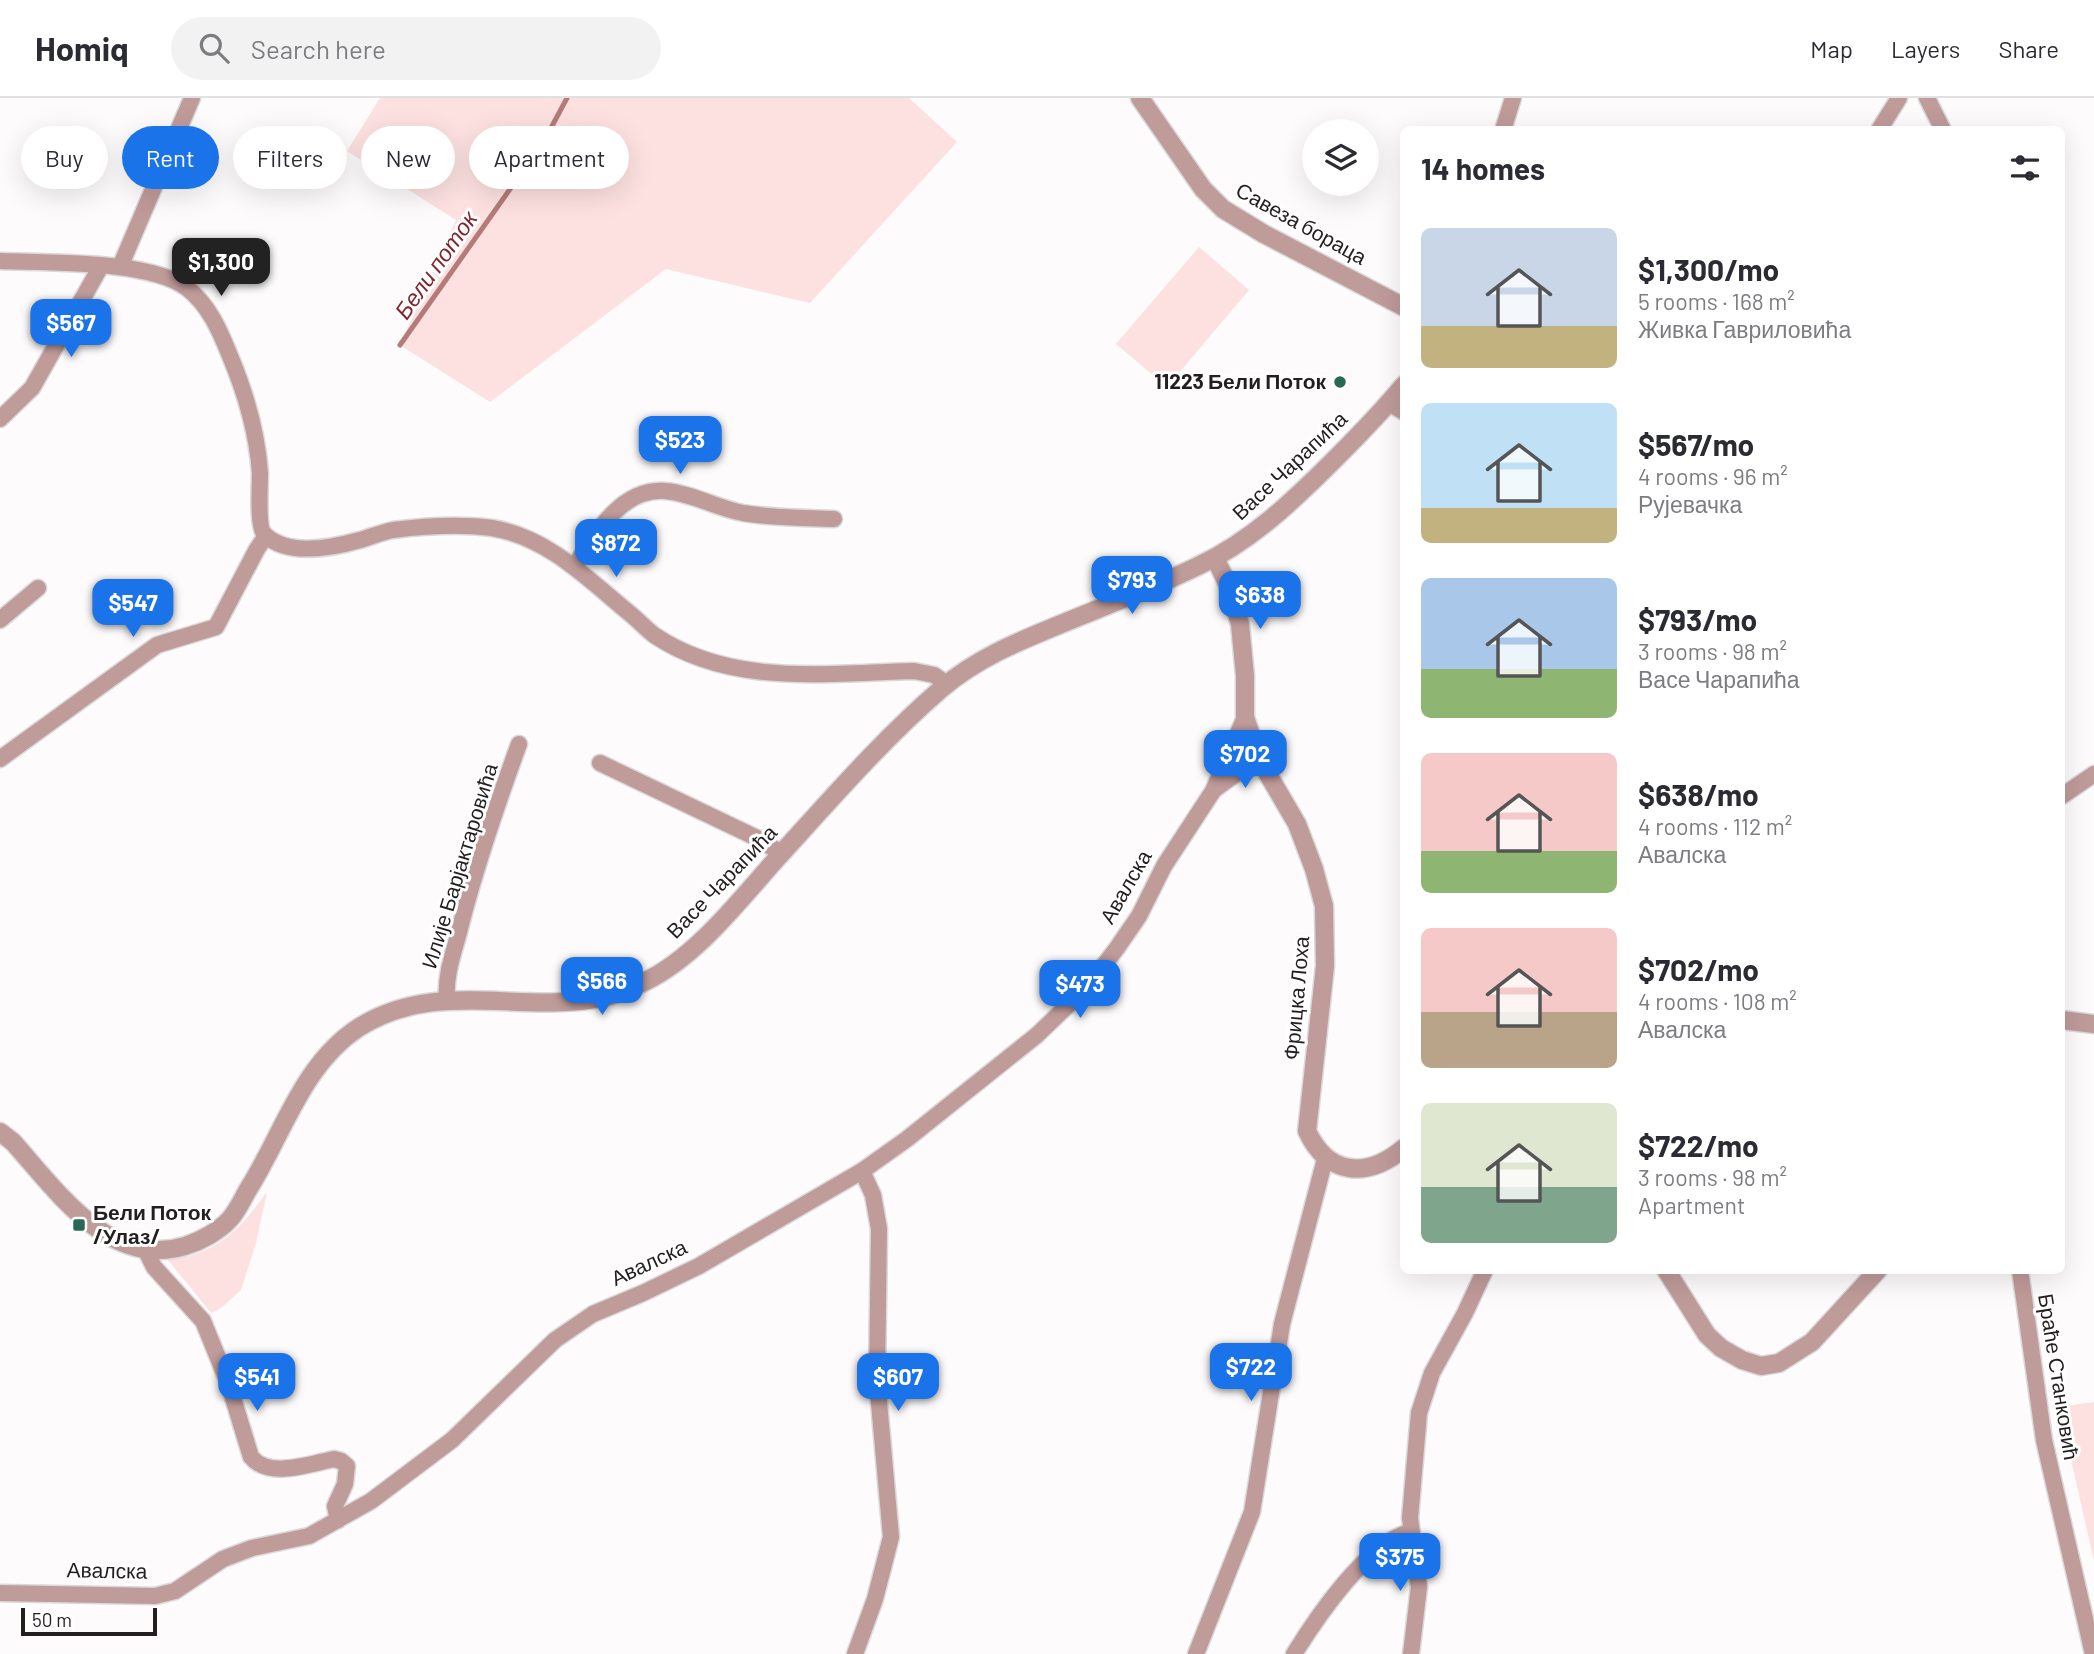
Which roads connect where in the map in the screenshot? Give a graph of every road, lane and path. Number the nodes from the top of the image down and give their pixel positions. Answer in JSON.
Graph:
{"nodes":[{"id":1,"x":192,"y":98,"type":"edge"},
{"id":2,"x":1140,"y":98,"type":"edge"},
{"id":3,"x":1513,"y":98,"type":"edge"},
{"id":4,"x":1899,"y":98,"type":"edge"},
{"id":5,"x":1927,"y":98,"type":"edge"},
{"id":6,"x":1504,"y":126,"type":"edge"},
{"id":7,"x":1882,"y":126,"type":"edge"},
{"id":8,"x":1941,"y":126,"type":"edge"},
{"id":9,"x":0,"y":261,"type":"edge"},
{"id":10,"x":101,"y":266,"type":"junction"},
{"id":11,"x":120,"y":267,"type":"junction"},
{"id":12,"x":1400,"y":305,"type":"edge"},
{"id":13,"x":1396,"y":407,"type":"edge"},
{"id":14,"x":0,"y":419,"type":"edge"},
{"id":15,"x":834,"y":519,"type":"dead end"},
{"id":16,"x":266,"y":536,"type":"junction"},
{"id":17,"x":1215,"y":558,"type":"junction"},
{"id":18,"x":575,"y":566,"type":"junction"},
{"id":19,"x":38,"y":588,"type":"dead end"},
{"id":20,"x":0,"y":620,"type":"edge"},
{"id":21,"x":947,"y":684,"type":"junction"},
{"id":22,"x":1245,"y":717,"type":"junction"},
{"id":23,"x":519,"y":744,"type":"dead end"},
{"id":24,"x":0,"y":759,"type":"edge"},
{"id":25,"x":600,"y":763,"type":"dead end"},
{"id":26,"x":1262,"y":764,"type":"junction"},
{"id":27,"x":2094,"y":775,"type":"edge"},
{"id":28,"x":1213,"y":790,"type":"junction"},
{"id":29,"x":2065,"y":794,"type":"edge"},
{"id":30,"x":782,"y":854,"type":"junction"},
{"id":31,"x":447,"y":1000,"type":"junction"},
{"id":32,"x":2065,"y":1020,"type":"edge"},
{"id":33,"x":2094,"y":1024,"type":"edge"},
{"id":34,"x":0,"y":1132,"type":"edge"},
{"id":35,"x":1400,"y":1150,"type":"edge"},
{"id":36,"x":1325,"y":1159,"type":"junction"},
{"id":37,"x":862,"y":1171,"type":"junction"},
{"id":38,"x":145,"y":1249,"type":"junction"},
{"id":39,"x":1483,"y":1274,"type":"edge"},
{"id":40,"x":1669,"y":1274,"type":"edge"},
{"id":41,"x":1874,"y":1274,"type":"edge"},
{"id":42,"x":2021,"y":1274,"type":"edge"},
{"id":43,"x":338,"y":1520,"type":"junction"},
{"id":44,"x":1410,"y":1532,"type":"junction"},
{"id":45,"x":0,"y":1592,"type":"edge"},
{"id":46,"x":855,"y":1654,"type":"edge"},
{"id":47,"x":1196,"y":1654,"type":"edge"},
{"id":48,"x":1294,"y":1654,"type":"edge"},
{"id":49,"x":1411,"y":1654,"type":"edge"},
{"id":50,"x":2093,"y":1654,"type":"edge"}],
"edges":[{"from":1,"to":11,"type":"street"},
{"from":2,"to":12,"type":"street","name":"Савеза бораца"},
{"from":3,"to":6,"type":"street"},
{"from":4,"to":7,"type":"street"},
{"from":5,"to":8,"type":"street"},
{"from":9,"to":10,"type":"street"},
{"from":10,"to":11,"type":"street"},
{"from":10,"to":14,"type":"street"},
{"from":11,"to":16,"type":"street"},
{"from":13,"to":17,"type":"street","name":"Васе Чарапића"},
{"from":15,"to":18,"type":"street"},
{"from":16,"to":18,"type":"street"},
{"from":16,"to":24,"type":"street"},
{"from":17,"to":21,"type":"street","name":"Васе Чарапића"},
{"from":17,"to":22,"type":"street","name":"Авалска"},
{"from":18,"to":21,"type":"street"},
{"from":19,"to":20,"type":"street"},
{"from":21,"to":30,"type":"street","name":"Васе Чарапића"},
{"from":22,"to":26,"type":"street","name":"Авалска"},
{"from":22,"to":28,"type":"street","name":"Авалска"},
{"from":23,"to":31,"type":"street","name":"Илије Барјактаровића"},
{"from":25,"to":30,"type":"street"},
{"from":26,"to":28,"type":"street","name":"Авалска"},
{"from":26,"to":36,"type":"street","name":"Фрицка Лоха"},
{"from":27,"to":29,"type":"street"},
{"from":28,"to":37,"type":"street","name":"Авалска"},
{"from":30,"to":31,"type":"street","name":"Васе Чарапића"},
{"from":31,"to":38,"type":"street","name":"Васе Чарапића"},
{"from":32,"to":33,"type":"street"},
{"from":34,"to":38,"type":"street","name":"Васе Чарапића"},
{"from":35,"to":36,"type":"street"},
{"from":36,"to":47,"type":"street"},
{"from":37,"to":43,"type":"street","name":"Авалска"},
{"from":37,"to":46,"type":"street"},
{"from":38,"to":43,"type":"street"},
{"from":39,"to":44,"type":"street"},
{"from":40,"to":41,"type":"street"},
{"from":42,"to":50,"type":"street","name":"Браће Станковић"},
{"from":43,"to":45,"type":"street","name":"Авалска"},
{"from":44,"to":48,"type":"street"},
{"from":44,"to":49,"type":"street"}]}
